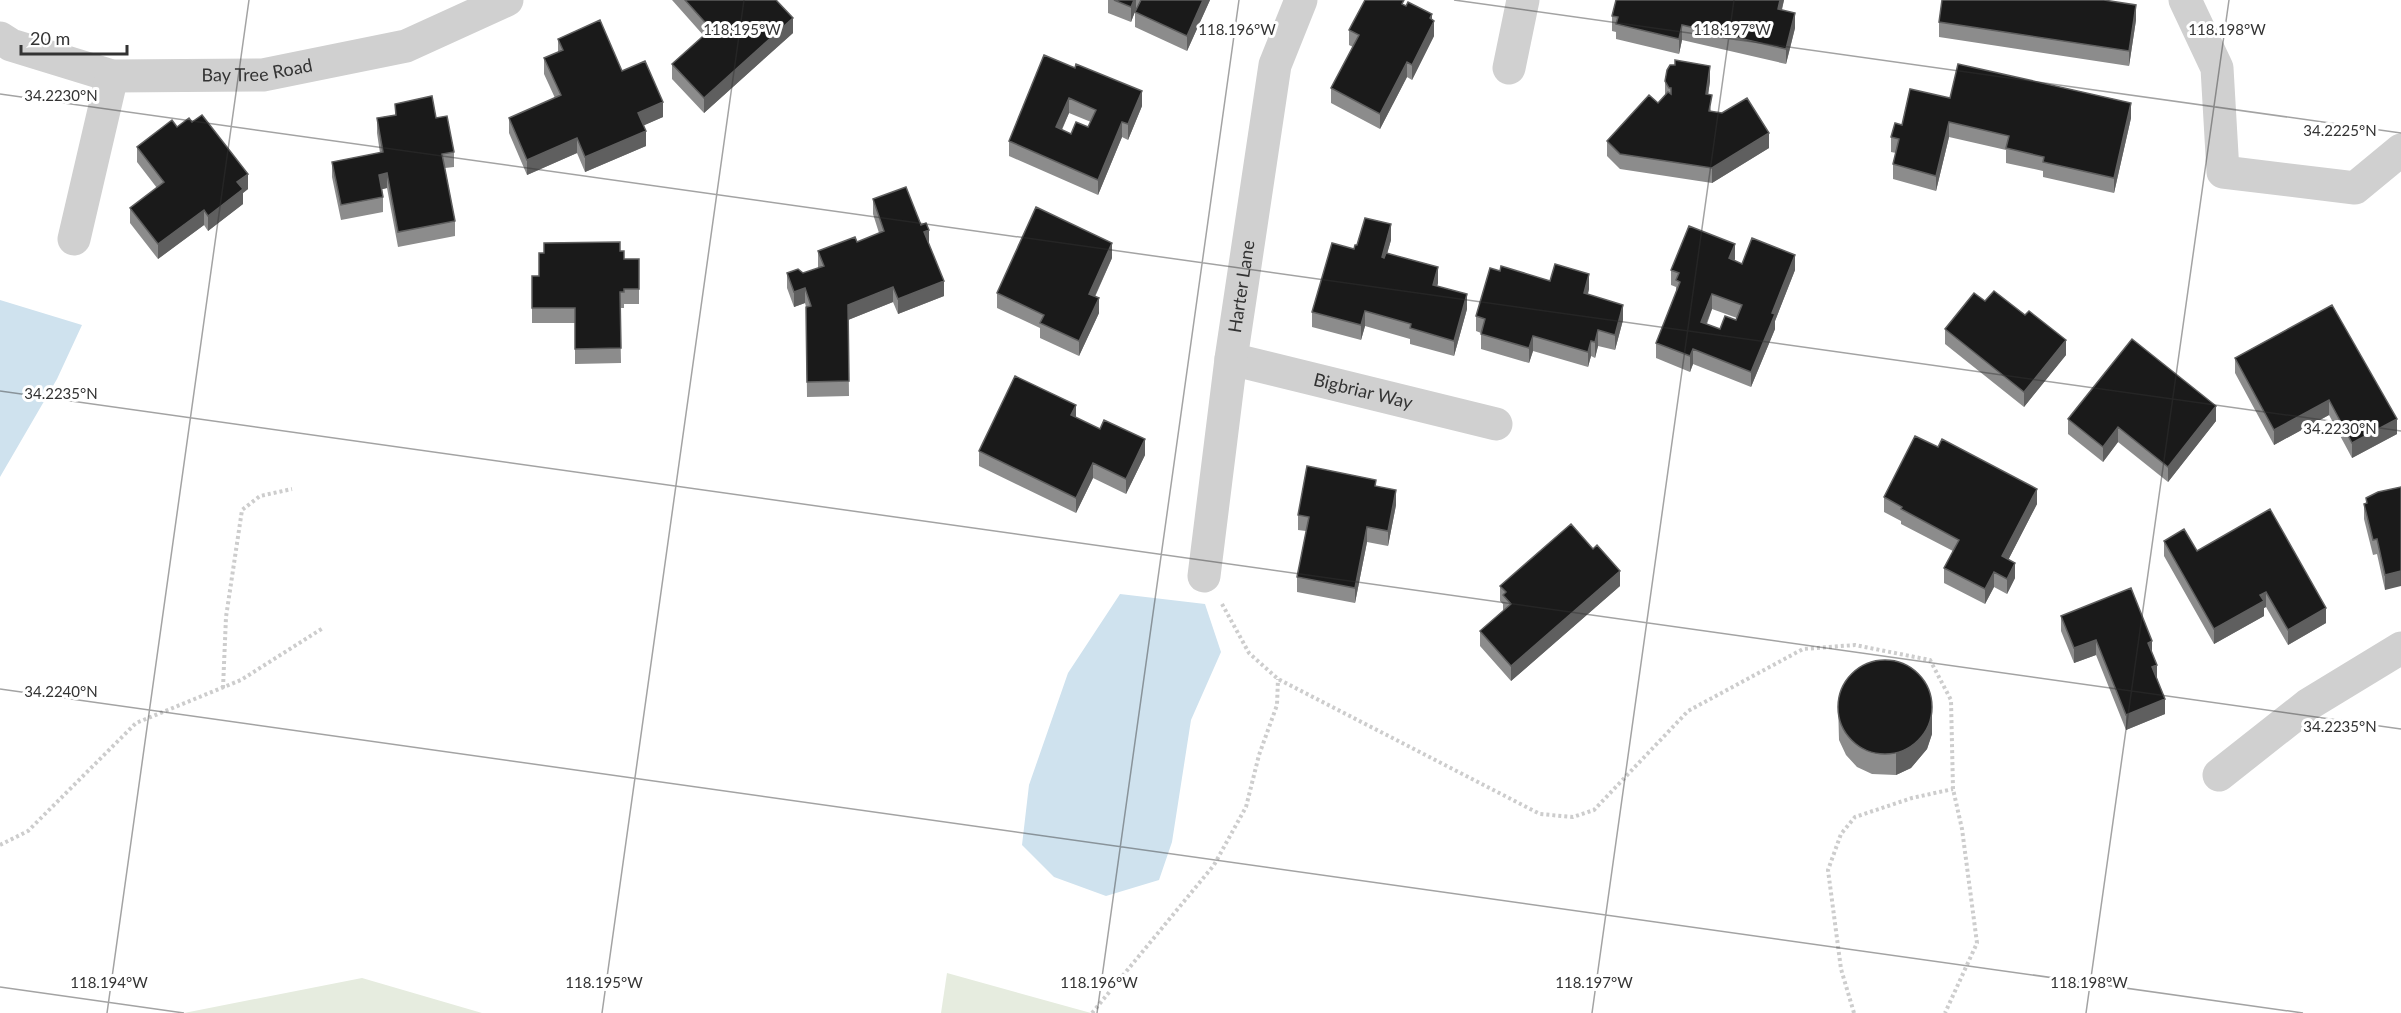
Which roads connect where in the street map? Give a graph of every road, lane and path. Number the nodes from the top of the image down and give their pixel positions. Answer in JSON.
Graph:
{"nodes":[{"id":1,"x":1301,"y":0,"type":"edge"},
{"id":2,"x":1523,"y":0,"type":"edge"},
{"id":3,"x":2185,"y":0,"type":"edge"},
{"id":4,"x":503,"y":1,"type":"edge"},
{"id":5,"x":0,"y":38,"type":"edge"},
{"id":6,"x":1509,"y":68,"type":"dead end"},
{"id":7,"x":112,"y":76,"type":"junction"},
{"id":8,"x":2401,"y":150,"type":"edge"},
{"id":9,"x":74,"y":239,"type":"dead end"},
{"id":10,"x":1231,"y":359,"type":"junction"},
{"id":11,"x":1496,"y":424,"type":"dead end"},
{"id":12,"x":292,"y":489,"type":"dead end"},
{"id":13,"x":1204,"y":576,"type":"joint"},
{"id":14,"x":323,"y":628,"type":"dead end"},
{"id":15,"x":2401,"y":648,"type":"edge"},
{"id":16,"x":1278,"y":679,"type":"junction"},
{"id":17,"x":223,"y":688,"type":"junction"},
{"id":18,"x":2219,"y":775,"type":"dead end"},
{"id":19,"x":1953,"y":789,"type":"junction"},
{"id":20,"x":0,"y":845,"type":"edge"},
{"id":21,"x":1092,"y":1013,"type":"edge"},
{"id":22,"x":1854,"y":1013,"type":"edge"},
{"id":23,"x":1945,"y":1013,"type":"edge"}],
"edges":[{"from":1,"to":10,"type":"street","name":"Harter Lane"},
{"from":2,"to":6,"type":"street"},
{"from":3,"to":8,"type":"street"},
{"from":4,"to":7,"type":"street","name":"Bay Tree Road"},
{"from":5,"to":7,"type":"street","name":"Bay Tree Road"},
{"from":7,"to":9,"type":"street"},
{"from":10,"to":11,"type":"street","name":"Bigbriar Way"},
{"from":10,"to":13,"type":"street","name":"Harter Lane"},
{"from":12,"to":17,"type":"path"},
{"from":13,"to":16,"type":"path"},
{"from":14,"to":17,"type":"path"},
{"from":15,"to":18,"type":"street"},
{"from":16,"to":19,"type":"path"},
{"from":16,"to":21,"type":"path"},
{"from":17,"to":20,"type":"path"},
{"from":19,"to":22,"type":"path"},
{"from":19,"to":23,"type":"path"}]}
